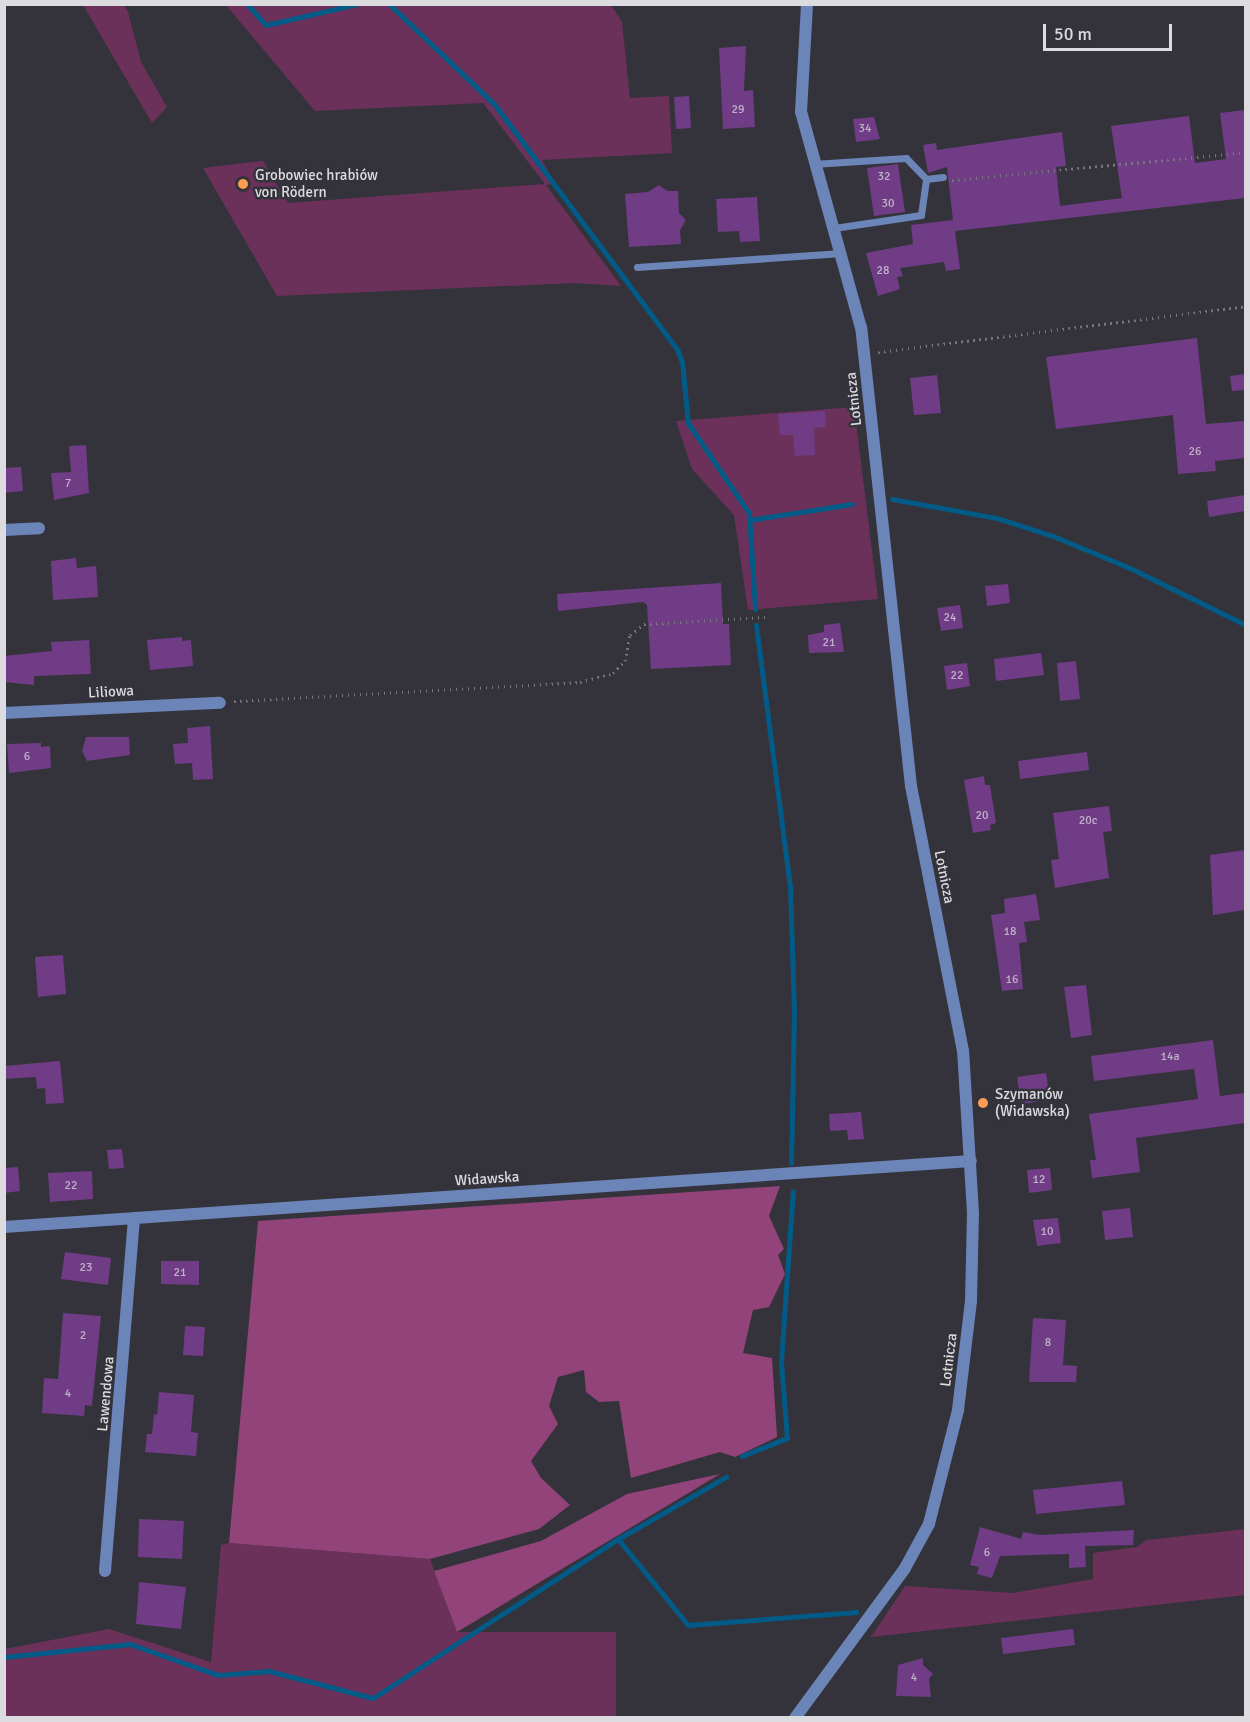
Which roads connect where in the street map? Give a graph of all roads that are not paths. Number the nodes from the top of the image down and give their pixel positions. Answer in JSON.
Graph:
{"nodes":[{"id":1,"x":807,"y":4,"type":"edge"},
{"id":2,"x":813,"y":164,"type":"junction"},
{"id":3,"x":943,"y":177,"type":"road end"},
{"id":4,"x":926,"y":179,"type":"junction"},
{"id":5,"x":834,"y":228,"type":"junction"},
{"id":6,"x":842,"y":253,"type":"junction"},
{"id":7,"x":637,"y":267,"type":"dead end"},
{"id":8,"x":39,"y":528,"type":"dead end"},
{"id":9,"x":4,"y":530,"type":"edge"},
{"id":10,"x":220,"y":703,"type":"road end"},
{"id":11,"x":4,"y":713,"type":"edge"},
{"id":12,"x":971,"y":1161,"type":"junction"},
{"id":13,"x":135,"y":1218,"type":"junction"},
{"id":14,"x":4,"y":1227,"type":"edge"},
{"id":15,"x":105,"y":1571,"type":"dead end"},
{"id":16,"x":795,"y":1718,"type":"edge"}],
"edges":[{"from":1,"to":2,"type":"street","name":"Lotnicza"},
{"from":2,"to":4,"type":"lane"},
{"from":2,"to":5,"type":"street","name":"Lotnicza"},
{"from":3,"to":4,"type":"lane"},
{"from":4,"to":5,"type":"lane"},
{"from":5,"to":6,"type":"street","name":"Lotnicza"},
{"from":6,"to":7,"type":"lane"},
{"from":6,"to":12,"type":"street","name":"Lotnicza"},
{"from":8,"to":9,"type":"street"},
{"from":10,"to":11,"type":"street","name":"Liliowa"},
{"from":12,"to":13,"type":"street","name":"Widawska"},
{"from":12,"to":16,"type":"street","name":"Lotnicza"},
{"from":13,"to":14,"type":"street","name":"Widawska"},
{"from":13,"to":15,"type":"street","name":"Lawendowa"}]}
